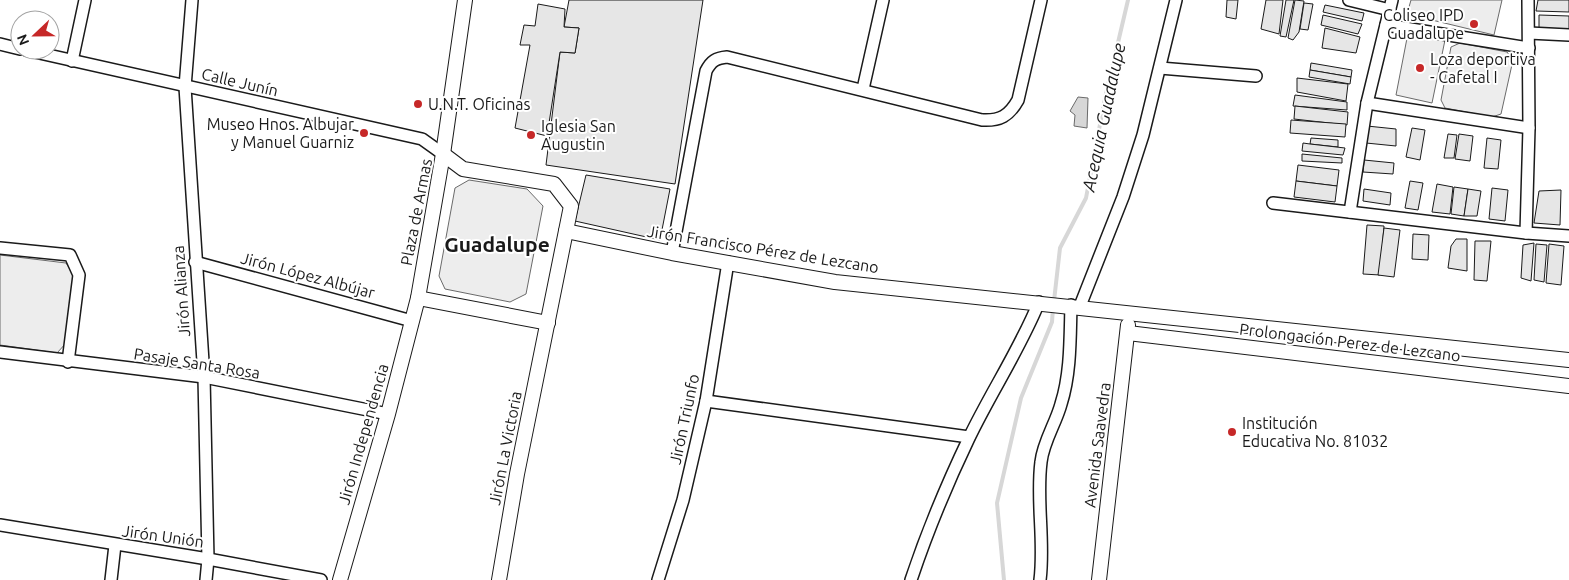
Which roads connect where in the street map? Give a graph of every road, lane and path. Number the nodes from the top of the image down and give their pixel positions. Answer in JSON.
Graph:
{"nodes":[{"id":1,"x":85,"y":0,"type":"edge"},
{"id":2,"x":192,"y":0,"type":"edge"},
{"id":3,"x":465,"y":0,"type":"edge"},
{"id":4,"x":883,"y":0,"type":"edge"},
{"id":5,"x":1041,"y":0,"type":"edge"},
{"id":6,"x":1176,"y":0,"type":"edge"},
{"id":7,"x":1348,"y":0,"type":"edge"},
{"id":8,"x":1528,"y":0,"type":"edge"},
{"id":9,"x":1391,"y":5,"type":"edge"},
{"id":10,"x":1386,"y":25,"type":"junction"},
{"id":11,"x":1529,"y":33,"type":"junction"},
{"id":12,"x":1569,"y":35,"type":"edge"},
{"id":13,"x":1529,"y":48,"type":"junction"},
{"id":14,"x":60,"y":58,"type":"edge"},
{"id":15,"x":72,"y":61,"type":"junction"},
{"id":16,"x":1160,"y":68,"type":"junction"},
{"id":17,"x":1256,"y":76,"type":"dead end"},
{"id":18,"x":185,"y":87,"type":"junction"},
{"id":19,"x":863,"y":89,"type":"junction"},
{"id":20,"x":1367,"y":104,"type":"junction"},
{"id":21,"x":1529,"y":128,"type":"junction"},
{"id":22,"x":443,"y":154,"type":"junction"},
{"id":23,"x":1273,"y":203,"type":"dead end"},
{"id":24,"x":1350,"y":212,"type":"junction"},
{"id":25,"x":566,"y":231,"type":"junction"},
{"id":26,"x":1526,"y":233,"type":"junction"},
{"id":27,"x":1569,"y":236,"type":"edge"},
{"id":28,"x":0,"y":248,"type":"edge"},
{"id":29,"x":672,"y":253,"type":"junction"},
{"id":30,"x":195,"y":262,"type":"junction"},
{"id":31,"x":728,"y":262,"type":"junction"},
{"id":32,"x":418,"y":298,"type":"junction"},
{"id":33,"x":1059,"y":304,"type":"junction"},
{"id":34,"x":1129,"y":313,"type":"junction"},
{"id":35,"x":412,"y":321,"type":"junction"},
{"id":36,"x":548,"y":323,"type":"junction"},
{"id":37,"x":1128,"y":333,"type":"junction"},
{"id":38,"x":0,"y":352,"type":"edge"},
{"id":39,"x":1569,"y":360,"type":"edge"},
{"id":40,"x":68,"y":362,"type":"junction"},
{"id":41,"x":204,"y":377,"type":"junction"},
{"id":42,"x":1569,"y":386,"type":"edge"},
{"id":43,"x":706,"y":402,"type":"junction"},
{"id":44,"x":388,"y":414,"type":"junction"},
{"id":45,"x":969,"y":437,"type":"junction"},
{"id":46,"x":0,"y":525,"type":"edge"},
{"id":47,"x":115,"y":545,"type":"junction"},
{"id":48,"x":208,"y":559,"type":"junction"},
{"id":49,"x":292,"y":577,"type":"edge"},
{"id":50,"x":111,"y":580,"type":"edge"},
{"id":51,"x":206,"y":580,"type":"edge"},
{"id":52,"x":321,"y":580,"type":"edge"},
{"id":53,"x":340,"y":580,"type":"edge"},
{"id":54,"x":499,"y":580,"type":"edge"},
{"id":55,"x":658,"y":580,"type":"edge"},
{"id":56,"x":911,"y":580,"type":"edge"},
{"id":57,"x":1040,"y":580,"type":"edge"},
{"id":58,"x":1099,"y":580,"type":"edge"}],
"edges":[{"from":1,"to":15,"type":"street"},
{"from":2,"to":18,"type":"street","name":"Jirón Alianza"},
{"from":3,"to":22,"type":"street"},
{"from":4,"to":19,"type":"street"},
{"from":5,"to":19,"type":"street"},
{"from":6,"to":16,"type":"street"},
{"from":7,"to":9,"type":"street"},
{"from":8,"to":11,"type":"street"},
{"from":9,"to":10,"type":"street"},
{"from":10,"to":13,"type":"street"},
{"from":10,"to":20,"type":"street"},
{"from":11,"to":12,"type":"street"},
{"from":11,"to":13,"type":"street"},
{"from":13,"to":21,"type":"street"},
{"from":14,"to":15,"type":"street","name":"Calle Junín"},
{"from":15,"to":18,"type":"street","name":"Calle Junín"},
{"from":16,"to":17,"type":"street"},
{"from":16,"to":33,"type":"street"},
{"from":18,"to":22,"type":"street","name":"Calle Junín"},
{"from":18,"to":30,"type":"street","name":"Jirón Alianza"},
{"from":19,"to":29,"type":"street"},
{"from":20,"to":21,"type":"street"},
{"from":20,"to":24,"type":"street"},
{"from":21,"to":26,"type":"street"},
{"from":22,"to":25,"type":"street","name":"Plaza de Armas"},
{"from":22,"to":32,"type":"street","name":"Plaza de Armas"},
{"from":23,"to":24,"type":"street"},
{"from":24,"to":26,"type":"street"},
{"from":25,"to":29,"type":"street","name":"Jirón Francisco Pérez de Lezcano"},
{"from":25,"to":36,"type":"street","name":"Plaza de Armas"},
{"from":26,"to":27,"type":"street"},
{"from":28,"to":40,"type":"street"},
{"from":29,"to":31,"type":"street","name":"Jirón Francisco Pérez de Lezcano"},
{"from":30,"to":35,"type":"street","name":"Jirón López Albújar"},
{"from":30,"to":41,"type":"street","name":"Jirón Alianza"},
{"from":31,"to":33,"type":"street","name":"Jirón Francisco Pérez de Lezcano"},
{"from":31,"to":43,"type":"street","name":"Jirón Triunfo"},
{"from":32,"to":35,"type":"street","name":"Jirón Independencia"},
{"from":32,"to":36,"type":"street"},
{"from":33,"to":34,"type":"street","name":"Jirón Francisco Pérez de Lezcano"},
{"from":33,"to":45,"type":"street"},
{"from":33,"to":57,"type":"street"},
{"from":34,"to":37,"type":"street","name":"Avenida Saavedra"},
{"from":34,"to":39,"type":"street","name":"Prolongación Perez de Lezcano"},
{"from":35,"to":44,"type":"street","name":"Jirón Independencia"},
{"from":36,"to":54,"type":"street","name":"Jirón La Victoria"},
{"from":37,"to":42,"type":"street","name":"Prolongación Perez de Lezcano"},
{"from":37,"to":58,"type":"street","name":"Avenida Saavedra"},
{"from":38,"to":40,"type":"street","name":"Pasaje Santa Rosa"},
{"from":40,"to":41,"type":"street","name":"Pasaje Santa Rosa"},
{"from":41,"to":44,"type":"street","name":"Pasaje Santa Rosa"},
{"from":41,"to":48,"type":"street","name":"Jirón Alianza"},
{"from":43,"to":45,"type":"street"},
{"from":43,"to":55,"type":"street","name":"Jirón Triunfo"},
{"from":44,"to":53,"type":"street","name":"Jirón Independencia"},
{"from":45,"to":56,"type":"street"},
{"from":46,"to":47,"type":"street","name":"Jirón Unión"},
{"from":47,"to":48,"type":"street","name":"Jirón Unión"},
{"from":47,"to":50,"type":"street"},
{"from":48,"to":49,"type":"street","name":"Jirón Unión"},
{"from":48,"to":51,"type":"street","name":"Jirón Alianza"},
{"from":49,"to":52,"type":"street","name":"Jirón Unión"}]}
